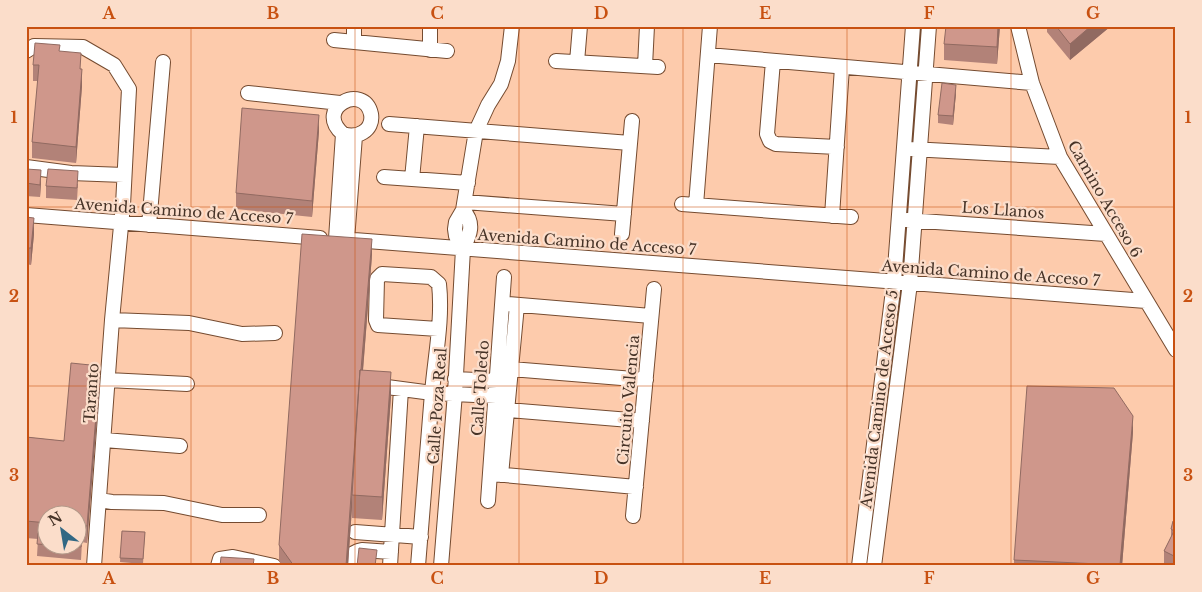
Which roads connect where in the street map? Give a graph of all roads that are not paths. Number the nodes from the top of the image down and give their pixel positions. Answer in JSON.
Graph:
{"nodes":[{"id":1,"x":354,"y":26,"type":"edge"},
{"id":2,"x":430,"y":26,"type":"edge"},
{"id":3,"x":512,"y":26,"type":"edge"},
{"id":4,"x":580,"y":26,"type":"edge"},
{"id":5,"x":647,"y":26,"type":"edge"},
{"id":6,"x":710,"y":26,"type":"edge"},
{"id":7,"x":913,"y":26,"type":"edge"},
{"id":8,"x":929,"y":26,"type":"edge"},
{"id":9,"x":1018,"y":26,"type":"edge"},
{"id":10,"x":334,"y":40,"type":"dead end"},
{"id":11,"x":354,"y":42,"type":"junction"},
{"id":12,"x":430,"y":50,"type":"junction"},
{"id":13,"x":26,"y":51,"type":"edge"},
{"id":14,"x":446,"y":51,"type":"dead end"},
{"id":15,"x":708,"y":55,"type":"junction"},
{"id":16,"x":556,"y":61,"type":"dead end"},
{"id":17,"x":773,"y":61,"type":"junction"},
{"id":18,"x":163,"y":62,"type":"dead end"},
{"id":19,"x":577,"y":62,"type":"junction"},
{"id":20,"x":842,"y":67,"type":"junction"},
{"id":21,"x":910,"y":73,"type":"junction"},
{"id":22,"x":925,"y":74,"type":"junction"},
{"id":23,"x":1032,"y":83,"type":"junction"},
{"id":24,"x":248,"y":93,"type":"dead end"},
{"id":25,"x":340,"y":103,"type":"junction"},
{"id":26,"x":632,"y":121,"type":"dead end"},
{"id":27,"x":389,"y":124,"type":"dead end"},
{"id":28,"x":417,"y":126,"type":"junction"},
{"id":29,"x":476,"y":131,"type":"junction"},
{"id":30,"x":349,"y":135,"type":"junction"},
{"id":31,"x":630,"y":143,"type":"junction"},
{"id":32,"x":837,"y":147,"type":"junction"},
{"id":33,"x":904,"y":149,"type":"junction"},
{"id":34,"x":920,"y":150,"type":"junction"},
{"id":35,"x":1060,"y":157,"type":"junction"},
{"id":36,"x":26,"y":167,"type":"edge"},
{"id":37,"x":124,"y":175,"type":"junction"},
{"id":38,"x":384,"y":177,"type":"dead end"},
{"id":39,"x":412,"y":179,"type":"junction"},
{"id":40,"x":468,"y":183,"type":"junction"},
{"id":41,"x":464,"y":206,"type":"junction"},
{"id":42,"x":624,"y":214,"type":"junction"},
{"id":43,"x":26,"y":215,"type":"edge"},
{"id":44,"x":832,"y":216,"type":"junction"},
{"id":45,"x":851,"y":217,"type":"dead end"},
{"id":46,"x":898,"y":219,"type":"junction"},
{"id":47,"x":915,"y":220,"type":"junction"},
{"id":48,"x":121,"y":222,"type":"junction"},
{"id":49,"x":149,"y":224,"type":"junction"},
{"id":50,"x":622,"y":234,"type":"dead end"},
{"id":51,"x":1106,"y":234,"type":"junction"},
{"id":52,"x":341,"y":239,"type":"junction"},
{"id":53,"x":463,"y":249,"type":"junction"},
{"id":54,"x":504,"y":277,"type":"dead end"},
{"id":55,"x":894,"y":282,"type":"junction"},
{"id":56,"x":910,"y":283,"type":"junction"},
{"id":57,"x":654,"y":289,"type":"dead end"},
{"id":58,"x":1146,"y":301,"type":"junction"},
{"id":59,"x":502,"y":303,"type":"junction"},
{"id":60,"x":517,"y":305,"type":"junction"},
{"id":61,"x":652,"y":316,"type":"junction"},
{"id":62,"x":112,"y":320,"type":"junction"},
{"id":63,"x":438,"y":329,"type":"junction"},
{"id":64,"x":275,"y":333,"type":"dead end"},
{"id":65,"x":1176,"y":350,"type":"edge"},
{"id":66,"x":511,"y":369,"type":"junction"},
{"id":67,"x":883,"y":371,"type":"junction"},
{"id":68,"x":898,"y":374,"type":"junction"},
{"id":69,"x":456,"y":379,"type":"junction"},
{"id":70,"x":108,"y":380,"type":"junction"},
{"id":71,"x":646,"y":380,"type":"junction"},
{"id":72,"x":497,"y":381,"type":"junction"},
{"id":73,"x":187,"y":384,"type":"dead end"},
{"id":74,"x":366,"y":385,"type":"edge"},
{"id":75,"x":401,"y":389,"type":"junction"},
{"id":76,"x":432,"y":393,"type":"junction"},
{"id":77,"x":455,"y":393,"type":"junction"},
{"id":78,"x":496,"y":396,"type":"junction"},
{"id":79,"x":507,"y":410,"type":"junction"},
{"id":80,"x":642,"y":421,"type":"junction"},
{"id":81,"x":875,"y":435,"type":"junction"},
{"id":82,"x":890,"y":439,"type":"junction"},
{"id":83,"x":104,"y":440,"type":"junction"},
{"id":84,"x":180,"y":446,"type":"dead end"},
{"id":85,"x":495,"y":474,"type":"junction"},
{"id":86,"x":636,"y":487,"type":"junction"},
{"id":87,"x":99,"y":500,"type":"junction"},
{"id":88,"x":488,"y":501,"type":"dead end"},
{"id":89,"x":866,"y":506,"type":"junction"},
{"id":90,"x":882,"y":507,"type":"junction"},
{"id":91,"x":259,"y":515,"type":"dead end"},
{"id":92,"x":633,"y":516,"type":"dead end"},
{"id":93,"x":355,"y":532,"type":"dead end"},
{"id":94,"x":392,"y":535,"type":"junction"},
{"id":95,"x":420,"y":537,"type":"junction"},
{"id":96,"x":390,"y":559,"type":"edge"},
{"id":97,"x":275,"y":565,"type":"edge"},
{"id":98,"x":94,"y":566,"type":"edge"},
{"id":99,"x":218,"y":566,"type":"edge"},
{"id":100,"x":351,"y":566,"type":"edge"},
{"id":101,"x":418,"y":566,"type":"edge"},
{"id":102,"x":441,"y":566,"type":"edge"},
{"id":103,"x":859,"y":566,"type":"edge"},
{"id":104,"x":874,"y":566,"type":"edge"}],
"edges":[{"from":1,"to":11,"type":"street"},
{"from":2,"to":12,"type":"street"},
{"from":3,"to":29,"type":"street"},
{"from":4,"to":19,"type":"street"},
{"from":5,"to":19,"type":"street"},
{"from":6,"to":15,"type":"street"},
{"from":7,"to":21,"type":"street","name":"Avenida Camino de Acceso 5"},
{"from":8,"to":22,"type":"street","name":"Avenida Camino de Acceso 5"},
{"from":9,"to":23,"type":"street","name":"Camino Acceso 6"},
{"from":10,"to":11,"type":"street"},
{"from":11,"to":12,"type":"street"},
{"from":12,"to":14,"type":"street"},
{"from":13,"to":37,"type":"street","name":"Taranto"},
{"from":15,"to":17,"type":"street"},
{"from":15,"to":44,"type":"street"},
{"from":16,"to":19,"type":"street"},
{"from":17,"to":20,"type":"street"},
{"from":17,"to":32,"type":"street"},
{"from":18,"to":49,"type":"street"},
{"from":20,"to":21,"type":"street"},
{"from":20,"to":32,"type":"street"},
{"from":21,"to":22,"type":"street"},
{"from":21,"to":33,"type":"street","name":"Avenida Camino de Acceso 5"},
{"from":22,"to":23,"type":"street"},
{"from":22,"to":34,"type":"street","name":"Avenida Camino de Acceso 5"},
{"from":23,"to":35,"type":"street","name":"Camino Acceso 6"},
{"from":24,"to":25,"type":"street"},
{"from":25,"to":30,"type":"street"},
{"from":25,"to":30,"type":"street"},
{"from":26,"to":31,"type":"street"},
{"from":27,"to":28,"type":"street"},
{"from":28,"to":29,"type":"street"},
{"from":28,"to":39,"type":"street"},
{"from":29,"to":31,"type":"street"},
{"from":29,"to":40,"type":"street"},
{"from":30,"to":52,"type":"street"},
{"from":31,"to":42,"type":"street"},
{"from":32,"to":44,"type":"street"},
{"from":33,"to":34,"type":"street"},
{"from":33,"to":46,"type":"street","name":"Avenida Camino de Acceso 5"},
{"from":34,"to":35,"type":"street"},
{"from":34,"to":47,"type":"street","name":"Avenida Camino de Acceso 5"},
{"from":35,"to":51,"type":"street","name":"Camino Acceso 6"},
{"from":36,"to":37,"type":"street"},
{"from":37,"to":48,"type":"street","name":"Taranto"},
{"from":38,"to":39,"type":"street"},
{"from":39,"to":40,"type":"street"},
{"from":40,"to":41,"type":"street"},
{"from":41,"to":42,"type":"street"},
{"from":41,"to":53,"type":"street"},
{"from":42,"to":50,"type":"street"},
{"from":43,"to":48,"type":"street","name":"Avenida Camino de Acceso 7"},
{"from":44,"to":45,"type":"street"},
{"from":46,"to":47,"type":"street","name":"Los Llanos"},
{"from":46,"to":55,"type":"street","name":"Avenida Camino de Acceso 5"},
{"from":47,"to":51,"type":"street","name":"Los Llanos"},
{"from":47,"to":56,"type":"street","name":"Avenida Camino de Acceso 5"},
{"from":48,"to":49,"type":"street","name":"Avenida Camino de Acceso 7"},
{"from":48,"to":62,"type":"street","name":"Taranto"},
{"from":49,"to":52,"type":"street","name":"Avenida Camino de Acceso 7"},
{"from":51,"to":58,"type":"street","name":"Camino Acceso 6"},
{"from":52,"to":53,"type":"street","name":"Avenida Camino de Acceso 7"},
{"from":53,"to":55,"type":"street","name":"Avenida Camino de Acceso 7"},
{"from":53,"to":69,"type":"street","name":"Calle Poza Real"},
{"from":54,"to":59,"type":"street","name":"Calle Toledo"},
{"from":55,"to":56,"type":"street","name":"Avenida Camino de Acceso 7"},
{"from":55,"to":67,"type":"street","name":"Avenida Camino de Acceso 5"},
{"from":56,"to":58,"type":"street","name":"Avenida Camino de Acceso 7"},
{"from":56,"to":68,"type":"street","name":"Avenida Camino de Acceso 5"},
{"from":57,"to":61,"type":"street","name":"Circuito Valencia"},
{"from":58,"to":65,"type":"street","name":"Camino Acceso 6"},
{"from":59,"to":60,"type":"street","name":"Circuito Valencia"},
{"from":59,"to":72,"type":"street","name":"Calle Toledo"},
{"from":60,"to":61,"type":"street","name":"Circuito Valencia"},
{"from":60,"to":66,"type":"street","name":"Calle Toledo"},
{"from":61,"to":71,"type":"street","name":"Circuito Valencia"},
{"from":62,"to":64,"type":"street"},
{"from":62,"to":70,"type":"street","name":"Taranto"},
{"from":63,"to":63,"type":"street"},
{"from":63,"to":76,"type":"street"},
{"from":66,"to":71,"type":"street"},
{"from":66,"to":79,"type":"street","name":"Calle Toledo"},
{"from":67,"to":68,"type":"street"},
{"from":67,"to":81,"type":"street","name":"Avenida Camino de Acceso 5"},
{"from":68,"to":82,"type":"street","name":"Avenida Camino de Acceso 5"},
{"from":69,"to":72,"type":"street"},
{"from":69,"to":77,"type":"street","name":"Calle Poza Real"},
{"from":70,"to":73,"type":"street"},
{"from":70,"to":83,"type":"street","name":"Taranto"},
{"from":71,"to":80,"type":"street","name":"Circuito Valencia"},
{"from":72,"to":78,"type":"street","name":"Calle Toledo"},
{"from":74,"to":75,"type":"street"},
{"from":75,"to":76,"type":"street"},
{"from":75,"to":94,"type":"street"},
{"from":76,"to":77,"type":"street"},
{"from":76,"to":95,"type":"street"},
{"from":77,"to":78,"type":"street"},
{"from":77,"to":102,"type":"street","name":"Calle Poza Real"},
{"from":78,"to":85,"type":"street","name":"Calle Toledo"},
{"from":79,"to":80,"type":"street"},
{"from":79,"to":85,"type":"street","name":"Calle Toledo"},
{"from":80,"to":86,"type":"street","name":"Circuito Valencia"},
{"from":81,"to":82,"type":"street"},
{"from":81,"to":89,"type":"street","name":"Avenida Camino de Acceso 5"},
{"from":82,"to":90,"type":"street","name":"Avenida Camino de Acceso 5"},
{"from":83,"to":84,"type":"street"},
{"from":83,"to":87,"type":"street","name":"Taranto"},
{"from":85,"to":86,"type":"street","name":"Circuito Valencia"},
{"from":85,"to":88,"type":"street","name":"Calle Toledo"},
{"from":86,"to":92,"type":"street","name":"Circuito Valencia"},
{"from":87,"to":91,"type":"street"},
{"from":87,"to":98,"type":"street","name":"Taranto"},
{"from":89,"to":90,"type":"street"},
{"from":89,"to":103,"type":"street","name":"Avenida Camino de Acceso 5"},
{"from":90,"to":104,"type":"street","name":"Avenida Camino de Acceso 5"},
{"from":93,"to":94,"type":"street"},
{"from":94,"to":95,"type":"street"},
{"from":94,"to":96,"type":"street"},
{"from":95,"to":101,"type":"street"},
{"from":96,"to":100,"type":"street"},
{"from":97,"to":99,"type":"street"}]}
